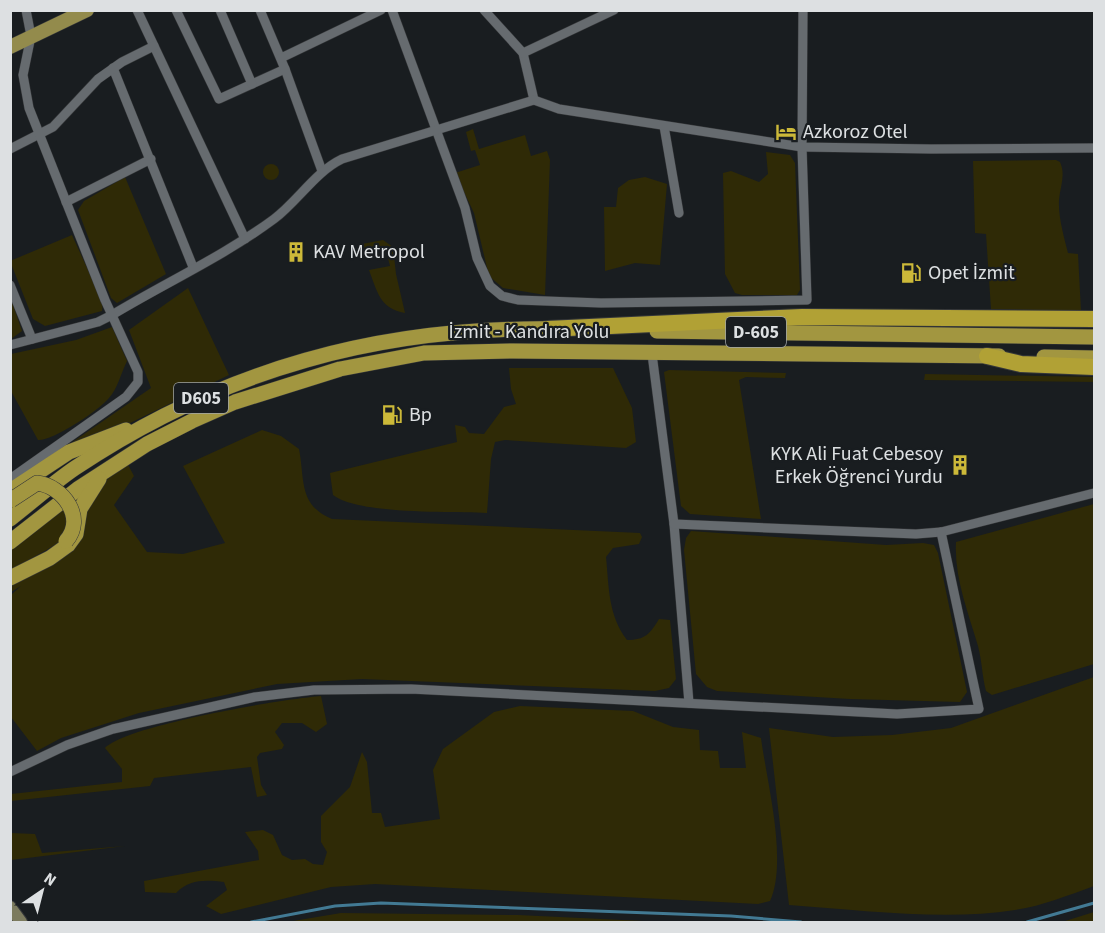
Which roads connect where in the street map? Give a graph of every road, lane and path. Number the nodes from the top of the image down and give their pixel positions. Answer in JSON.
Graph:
{"nodes":[{"id":1,"x":27,"y":10,"type":"edge"},
{"id":2,"x":87,"y":10,"type":"edge"},
{"id":3,"x":137,"y":10,"type":"edge"},
{"id":4,"x":176,"y":10,"type":"edge"},
{"id":5,"x":220,"y":10,"type":"edge"},
{"id":6,"x":260,"y":10,"type":"edge"},
{"id":7,"x":381,"y":10,"type":"edge"},
{"id":8,"x":392,"y":10,"type":"edge"},
{"id":9,"x":484,"y":10,"type":"edge"},
{"id":10,"x":614,"y":10,"type":"edge"},
{"id":11,"x":803,"y":10,"type":"edge"},
{"id":12,"x":31,"y":36,"type":"junction"},
{"id":13,"x":154,"y":46,"type":"junction"},
{"id":14,"x":10,"y":47,"type":"edge"},
{"id":15,"x":523,"y":53,"type":"junction"},
{"id":16,"x":281,"y":58,"type":"junction"},
{"id":17,"x":113,"y":68,"type":"junction"},
{"id":18,"x":285,"y":69,"type":"junction"},
{"id":19,"x":252,"y":84,"type":"junction"},
{"id":20,"x":534,"y":100,"type":"junction"},
{"id":21,"x":663,"y":126,"type":"junction"},
{"id":22,"x":434,"y":129,"type":"junction"},
{"id":23,"x":40,"y":136,"type":"junction"},
{"id":24,"x":801,"y":147,"type":"junction"},
{"id":25,"x":1095,"y":147,"type":"edge"},
{"id":26,"x":10,"y":149,"type":"edge"},
{"id":27,"x":151,"y":159,"type":"junction"},
{"id":28,"x":322,"y":171,"type":"junction"},
{"id":29,"x":66,"y":202,"type":"junction"},
{"id":30,"x":679,"y":213,"type":"dead end"},
{"id":31,"x":245,"y":239,"type":"junction"},
{"id":32,"x":193,"y":267,"type":"junction"},
{"id":33,"x":10,"y":285,"type":"edge"},
{"id":34,"x":112,"y":315,"type":"junction"},
{"id":35,"x":1095,"y":319,"type":"edge"},
{"id":36,"x":547,"y":329,"type":"junction"},
{"id":37,"x":417,"y":336,"type":"joint"},
{"id":38,"x":1095,"y":337,"type":"edge"},
{"id":39,"x":32,"y":339,"type":"junction"},
{"id":40,"x":10,"y":345,"type":"edge"},
{"id":41,"x":652,"y":354,"type":"junction"},
{"id":42,"x":987,"y":356,"type":"junction"},
{"id":43,"x":1095,"y":358,"type":"edge"},
{"id":44,"x":360,"y":365,"type":"joint"},
{"id":45,"x":1095,"y":367,"type":"edge"},
{"id":46,"x":152,"y":423,"type":"junction"},
{"id":47,"x":107,"y":470,"type":"junction"},
{"id":48,"x":10,"y":479,"type":"edge"},
{"id":49,"x":10,"y":491,"type":"edge"},
{"id":50,"x":1095,"y":493,"type":"edge"},
{"id":51,"x":11,"y":500,"type":"edge"},
{"id":52,"x":10,"y":519,"type":"edge"},
{"id":53,"x":674,"y":524,"type":"junction"},
{"id":54,"x":940,"y":532,"type":"junction"},
{"id":55,"x":10,"y":542,"type":"edge"},
{"id":56,"x":10,"y":573,"type":"edge"},
{"id":57,"x":10,"y":578,"type":"edge"},
{"id":58,"x":689,"y":703,"type":"junction"},
{"id":59,"x":10,"y":771,"type":"edge"},
{"id":60,"x":10,"y":907,"type":"edge"},
{"id":61,"x":21,"y":922,"type":"edge"}],
"edges":[{"from":1,"to":12,"type":"street"},
{"from":2,"to":12,"type":"main road"},
{"from":3,"to":13,"type":"street"},
{"from":4,"to":19,"type":"street"},
{"from":5,"to":19,"type":"street"},
{"from":6,"to":16,"type":"street"},
{"from":7,"to":16,"type":"street"},
{"from":8,"to":22,"type":"street"},
{"from":9,"to":15,"type":"street"},
{"from":10,"to":15,"type":"street"},
{"from":11,"to":24,"type":"street"},
{"from":12,"to":14,"type":"main road"},
{"from":12,"to":23,"type":"street"},
{"from":13,"to":17,"type":"street"},
{"from":13,"to":31,"type":"street"},
{"from":15,"to":20,"type":"street"},
{"from":16,"to":18,"type":"street"},
{"from":17,"to":23,"type":"street"},
{"from":17,"to":27,"type":"street"},
{"from":18,"to":19,"type":"street"},
{"from":18,"to":28,"type":"street"},
{"from":20,"to":21,"type":"street"},
{"from":20,"to":22,"type":"street"},
{"from":21,"to":24,"type":"street"},
{"from":21,"to":30,"type":"street"},
{"from":22,"to":24,"type":"street"},
{"from":22,"to":28,"type":"street"},
{"from":23,"to":26,"type":"street"},
{"from":23,"to":29,"type":"street"},
{"from":24,"to":25,"type":"street"},
{"from":27,"to":29,"type":"street"},
{"from":27,"to":32,"type":"street"},
{"from":28,"to":31,"type":"street"},
{"from":29,"to":34,"type":"street"},
{"from":31,"to":32,"type":"street"},
{"from":32,"to":34,"type":"street"},
{"from":33,"to":39,"type":"street"},
{"from":34,"to":39,"type":"street"},
{"from":34,"to":48,"type":"street"},
{"from":35,"to":36,"type":"highway"},
{"from":36,"to":37,"type":"highway","name":"İzmit - Kandıra Yolu","number":"D-605"},
{"from":36,"to":38,"type":"highway","name":"İzmit - Kandıra Yolu","number":"D-605"},
{"from":37,"to":46,"type":"highway","name":"İzmit - Kandıra Yolu","number":"D605"},
{"from":39,"to":40,"type":"street"},
{"from":41,"to":42,"type":"highway","name":"İzmit - Kandıra Yolu","number":"D-605"},
{"from":41,"to":44,"type":"highway","name":"İzmit - Kandıra Yolu","number":"D-605"},
{"from":41,"to":53,"type":"street"},
{"from":42,"to":43,"type":"highway","name":"İzmit - Kandıra Yolu","number":"D-605"},
{"from":42,"to":45,"type":"highway"},
{"from":44,"to":47,"type":"highway","name":"İzmit - Kandıra Yolu","number":"D605"},
{"from":46,"to":49,"type":"highway"},
{"from":46,"to":52,"type":"highway","name":"İzmit - Kandıra Yolu","number":"D605"},
{"from":47,"to":55,"type":"highway","name":"İzmit - Kandıra Yolu","number":"D605"},
{"from":47,"to":57,"type":"highway"},
{"from":50,"to":54,"type":"street"},
{"from":51,"to":56,"type":"highway","bridge":true},
{"from":53,"to":54,"type":"street"},
{"from":53,"to":58,"type":"street"},
{"from":54,"to":58,"type":"street"},
{"from":58,"to":59,"type":"street"},
{"from":60,"to":61,"type":"main road"}]}
